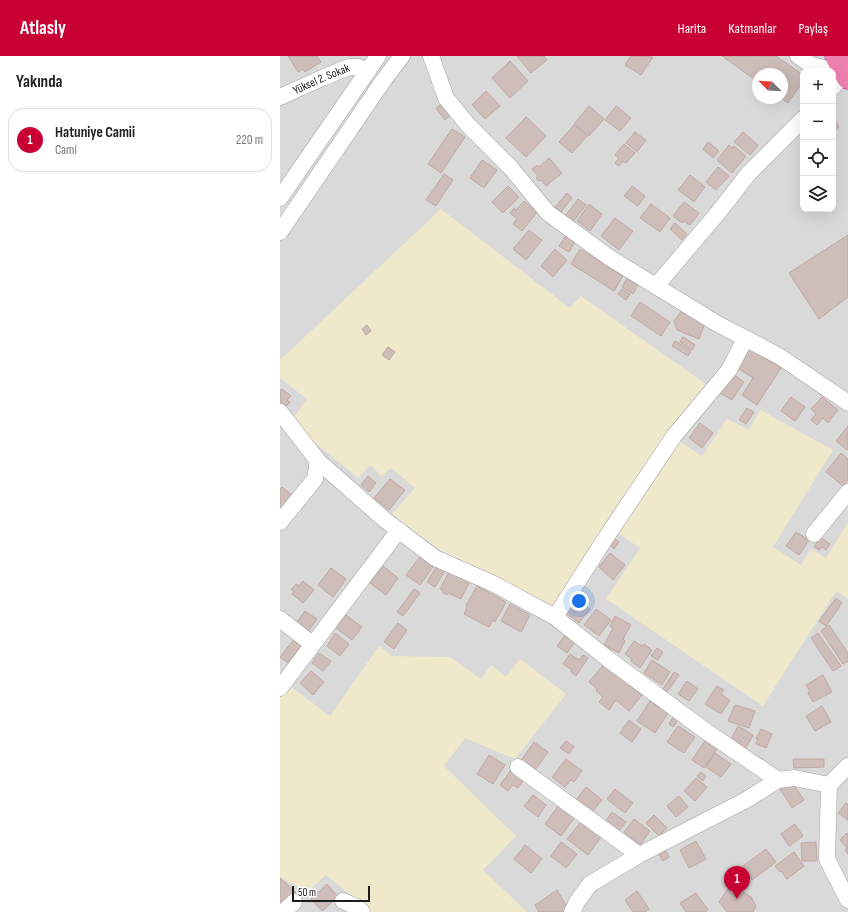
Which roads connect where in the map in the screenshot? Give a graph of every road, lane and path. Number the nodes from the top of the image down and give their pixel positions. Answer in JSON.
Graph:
{"nodes":[{"id":1,"x":378,"y":56,"type":"edge"},
{"id":2,"x":402,"y":56,"type":"edge"},
{"id":3,"x":431,"y":56,"type":"edge"},
{"id":4,"x":798,"y":56,"type":"edge"},
{"id":5,"x":368,"y":71,"type":"junction"},
{"id":6,"x":841,"y":73,"type":"edge"},
{"id":7,"x":280,"y":97,"type":"edge"},
{"id":8,"x":800,"y":122,"type":"edge"},
{"id":9,"x":280,"y":198,"type":"edge"},
{"id":10,"x":280,"y":232,"type":"edge"},
{"id":11,"x":656,"y":286,"type":"junction"},
{"id":12,"x":745,"y":339,"type":"junction"},
{"id":13,"x":848,"y":403,"type":"edge"},
{"id":14,"x":280,"y":412,"type":"edge"},
{"id":15,"x":318,"y":462,"type":"junction"},
{"id":16,"x":848,"y":492,"type":"edge"},
{"id":17,"x":280,"y":522,"type":"edge"},
{"id":18,"x":399,"y":530,"type":"junction"},
{"id":19,"x":814,"y":534,"type":"dead end"},
{"id":20,"x":555,"y":617,"type":"junction"},
{"id":21,"x":280,"y":619,"type":"edge"},
{"id":22,"x":312,"y":644,"type":"junction"},
{"id":23,"x":280,"y":688,"type":"edge"},
{"id":24,"x":848,"y":766,"type":"edge"},
{"id":25,"x":518,"y":767,"type":"dead end"},
{"id":26,"x":778,"y":780,"type":"junction"},
{"id":27,"x":829,"y":785,"type":"junction"},
{"id":28,"x":639,"y":855,"type":"junction"},
{"id":29,"x":344,"y":900,"type":"dead end"},
{"id":30,"x":848,"y":900,"type":"edge"},
{"id":31,"x":577,"y":909,"type":"edge"},
{"id":32,"x":362,"y":912,"type":"edge"}],
"edges":[{"from":1,"to":5,"type":"street","name":"Yüksel 2. Sokak"},
{"from":2,"to":10,"type":"street"},
{"from":3,"to":11,"type":"street"},
{"from":4,"to":6,"type":"street"},
{"from":5,"to":7,"type":"street","name":"Yüksel 2. Sokak"},
{"from":5,"to":9,"type":"street"},
{"from":8,"to":11,"type":"street"},
{"from":11,"to":12,"type":"street"},
{"from":12,"to":13,"type":"street"},
{"from":12,"to":20,"type":"street"},
{"from":14,"to":15,"type":"street"},
{"from":15,"to":17,"type":"street"},
{"from":15,"to":18,"type":"street"},
{"from":16,"to":19,"type":"street"},
{"from":18,"to":20,"type":"street"},
{"from":18,"to":22,"type":"street"},
{"from":20,"to":26,"type":"street"},
{"from":21,"to":22,"type":"street"},
{"from":22,"to":23,"type":"street"},
{"from":24,"to":27,"type":"street"},
{"from":25,"to":28,"type":"street"},
{"from":26,"to":27,"type":"street"},
{"from":26,"to":28,"type":"street"},
{"from":27,"to":30,"type":"street"},
{"from":28,"to":31,"type":"street"},
{"from":29,"to":32,"type":"street"}]}
